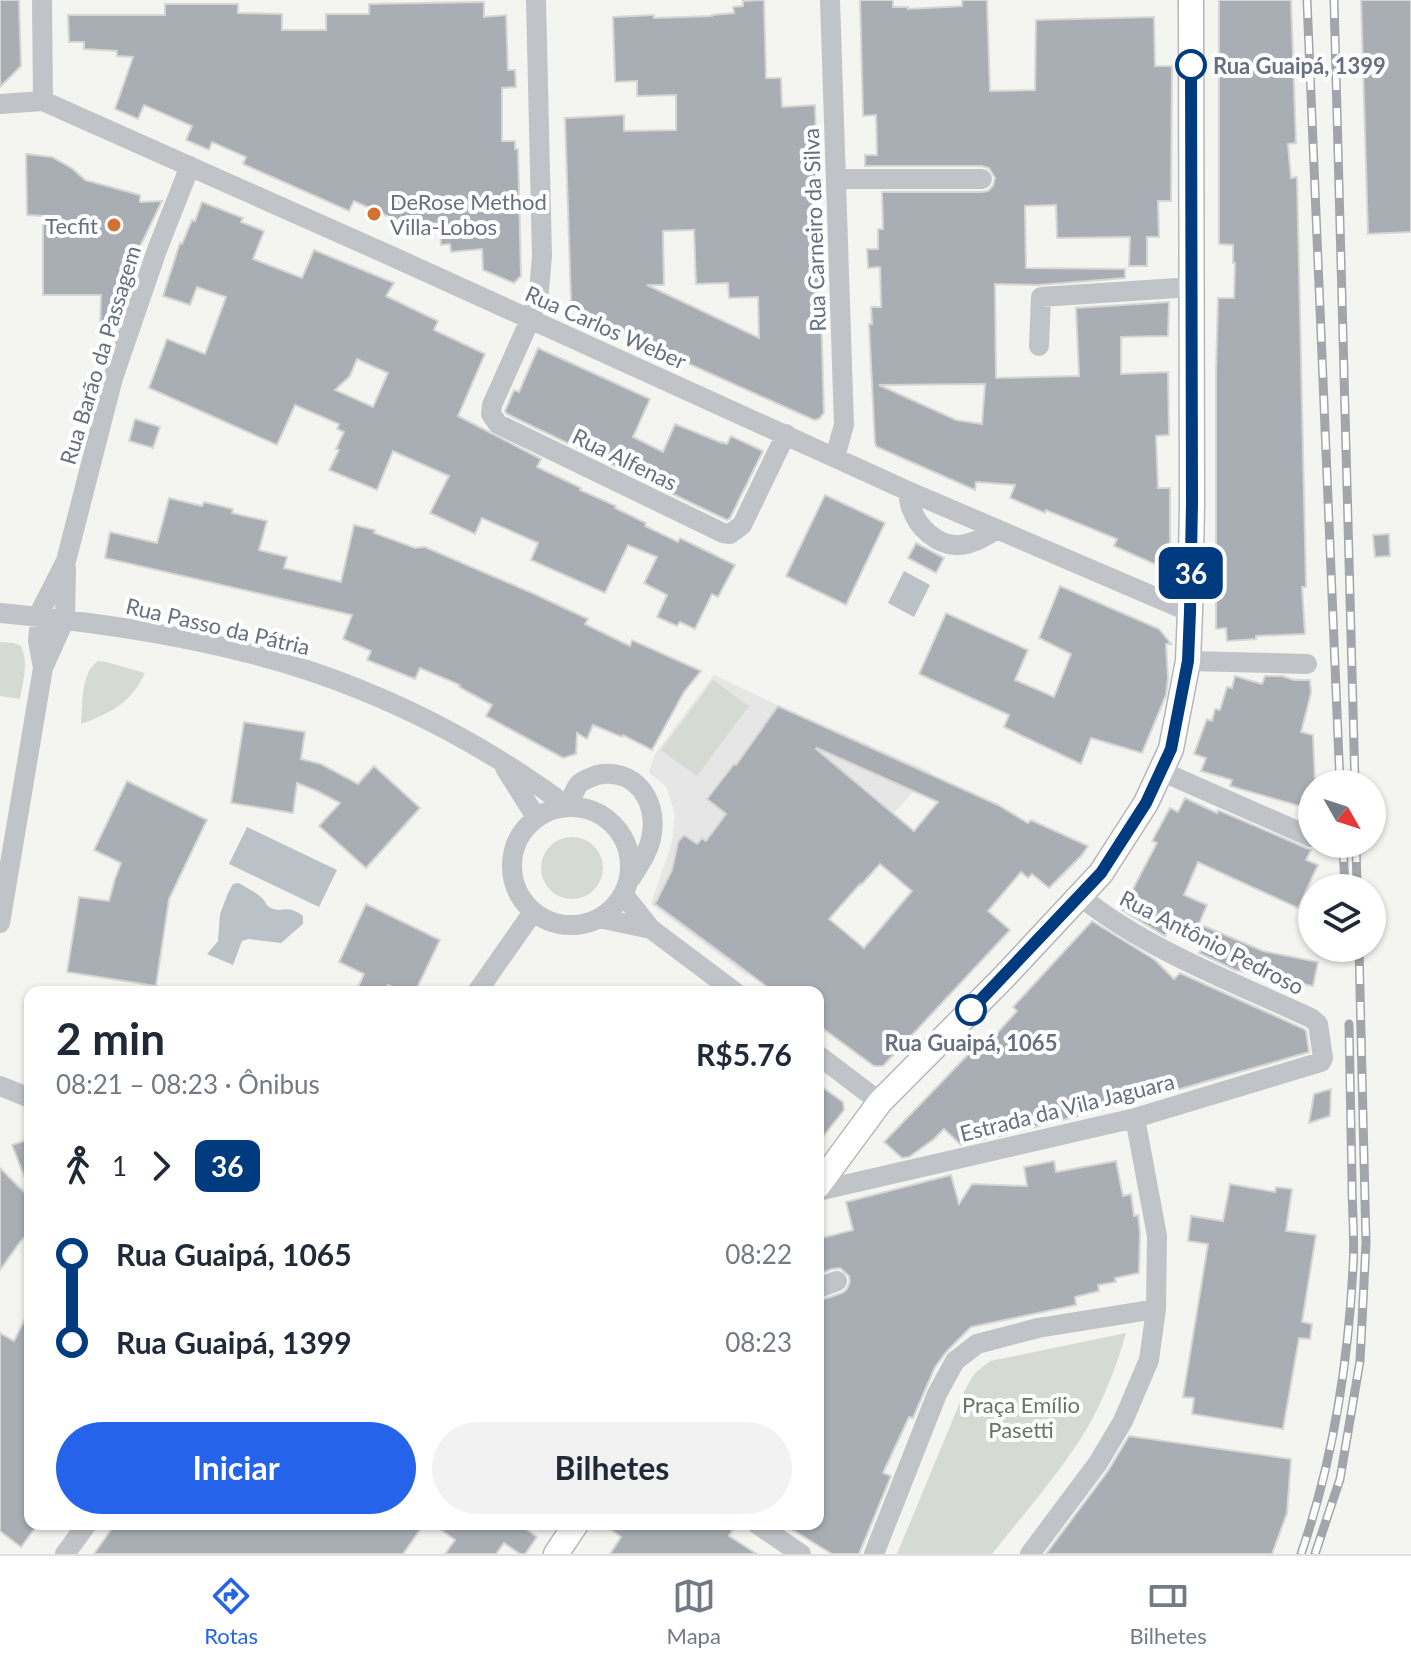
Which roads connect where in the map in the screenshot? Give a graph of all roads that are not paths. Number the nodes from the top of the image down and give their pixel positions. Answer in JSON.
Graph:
{"nodes":[{"id":1,"x":42,"y":0,"type":"edge"},
{"id":2,"x":536,"y":0,"type":"edge"},
{"id":3,"x":830,"y":0,"type":"edge"},
{"id":4,"x":1191,"y":0,"type":"edge"},
{"id":5,"x":43,"y":101,"type":"junction"},
{"id":6,"x":0,"y":104,"type":"edge"},
{"id":7,"x":190,"y":166,"type":"junction"},
{"id":8,"x":836,"y":179,"type":"junction"},
{"id":9,"x":982,"y":179,"type":"dead end"},
{"id":10,"x":1192,"y":287,"type":"junction"},
{"id":11,"x":530,"y":320,"type":"junction"},
{"id":12,"x":1039,"y":346,"type":"dead end"},
{"id":13,"x":786,"y":434,"type":"junction"},
{"id":14,"x":835,"y":457,"type":"junction"},
{"id":15,"x":908,"y":491,"type":"junction"},
{"id":16,"x":997,"y":529,"type":"junction"},
{"id":17,"x":66,"y":561,"type":"junction"},
{"id":18,"x":1190,"y":612,"type":"junction"},
{"id":19,"x":0,"y":613,"type":"edge"},
{"id":20,"x":40,"y":617,"type":"junction"},
{"id":21,"x":65,"y":619,"type":"junction"},
{"id":22,"x":1188,"y":661,"type":"junction"},
{"id":23,"x":1307,"y":664,"type":"dead end"},
{"id":24,"x":43,"y":668,"type":"junction"},
{"id":25,"x":501,"y":761,"type":"junction"},
{"id":26,"x":1161,"y":771,"type":"junction"},
{"id":27,"x":568,"y":806,"type":"junction"},
{"id":28,"x":536,"y":817,"type":"junction"},
{"id":29,"x":1298,"y":831,"type":"edge"},
{"id":30,"x":625,"y":890,"type":"junction"},
{"id":31,"x":1080,"y":896,"type":"junction"},
{"id":32,"x":533,"y":912,"type":"junction"},
{"id":33,"x":599,"y":918,"type":"junction"},
{"id":34,"x":0,"y":923,"type":"edge"},
{"id":35,"x":651,"y":929,"type":"junction"},
{"id":36,"x":481,"y":986,"type":"edge"},
{"id":37,"x":727,"y":986,"type":"edge"},
{"id":38,"x":1323,"y":1058,"type":"joint"},
{"id":39,"x":824,"y":1060,"type":"edge"},
{"id":40,"x":0,"y":1086,"type":"edge"},
{"id":41,"x":24,"y":1096,"type":"edge"},
{"id":42,"x":880,"y":1102,"type":"junction"},
{"id":43,"x":1135,"y":1118,"type":"junction"},
{"id":44,"x":824,"y":1180,"type":"edge"},
{"id":45,"x":824,"y":1187,"type":"edge"},
{"id":46,"x":1156,"y":1309,"type":"junction"},
{"id":47,"x":83,"y":1530,"type":"edge"},
{"id":48,"x":572,"y":1530,"type":"edge"},
{"id":49,"x":766,"y":1530,"type":"edge"},
{"id":50,"x":65,"y":1554,"type":"edge"},
{"id":51,"x":556,"y":1554,"type":"edge"},
{"id":52,"x":801,"y":1554,"type":"edge"},
{"id":53,"x":874,"y":1554,"type":"edge"},
{"id":54,"x":1030,"y":1554,"type":"edge"}],
"edges":[{"from":1,"to":5,"type":"street"},
{"from":2,"to":11,"type":"street","name":"Rua Alfenas"},
{"from":3,"to":8,"type":"street","name":"Rua Carneiro da Silva"},
{"from":4,"to":10,"type":"main road"},
{"from":5,"to":6,"type":"street","name":"Rua Carlos Weber"},
{"from":5,"to":7,"type":"street","name":"Rua Carlos Weber"},
{"from":7,"to":11,"type":"street","name":"Rua Carlos Weber"},
{"from":7,"to":17,"type":"street","name":"Rua Barão da Passagem"},
{"from":8,"to":9,"type":"street"},
{"from":8,"to":14,"type":"street","name":"Rua Carneiro da Silva"},
{"from":10,"to":12,"type":"street"},
{"from":10,"to":18,"type":"main road"},
{"from":11,"to":13,"type":"street","name":"Rua Carlos Weber"},
{"from":11,"to":13,"type":"street","name":"Rua Alfenas"},
{"from":13,"to":14,"type":"street","name":"Rua Carlos Weber"},
{"from":14,"to":15,"type":"street","name":"Rua Carlos Weber"},
{"from":15,"to":16,"type":"street","name":"Rua Carlos Weber"},
{"from":15,"to":16,"type":"street"},
{"from":16,"to":18,"type":"street","name":"Rua Carlos Weber"},
{"from":17,"to":20,"type":"street","name":"Rua Barão da Passagem"},
{"from":17,"to":21,"type":"street","name":"Rua Barão da Passagem"},
{"from":18,"to":22,"type":"main road"},
{"from":19,"to":20,"type":"street","name":"Rua Passo da Pátria"},
{"from":20,"to":21,"type":"street","name":"Rua Passo da Pátria"},
{"from":20,"to":24,"type":"street","name":"Rua Barão da Passagem"},
{"from":21,"to":24,"type":"street","name":"Rua Barão da Passagem"},
{"from":21,"to":25,"type":"street","name":"Rua Passo da Pátria"},
{"from":22,"to":23,"type":"street"},
{"from":22,"to":26,"type":"main road"},
{"from":24,"to":34,"type":"street","name":"Rua Barão da Passagem"},
{"from":25,"to":27,"type":"street","name":"Rua Passo da Pátria"},
{"from":25,"to":28,"type":"street","name":"Rua Passo da Pátria"},
{"from":26,"to":29,"type":"street"},
{"from":26,"to":31,"type":"main road"},
{"from":27,"to":28,"type":"street"},
{"from":27,"to":30,"type":"street"},
{"from":27,"to":30,"type":"street"},
{"from":28,"to":32,"type":"street"},
{"from":30,"to":33,"type":"street"},
{"from":30,"to":35,"type":"street"},
{"from":31,"to":38,"type":"street","name":"Rua Antônio Pedroso"},
{"from":31,"to":42,"type":"main road"},
{"from":32,"to":33,"type":"street"},
{"from":32,"to":36,"type":"street"},
{"from":33,"to":35,"type":"street"},
{"from":35,"to":37,"type":"street"},
{"from":38,"to":43,"type":"street","name":"Estrada da Vila Jaguara"},
{"from":39,"to":42,"type":"street"},
{"from":40,"to":41,"type":"street"},
{"from":42,"to":44,"type":"main road"},
{"from":43,"to":45,"type":"street","name":"Estrada da Vila Jaguara"},
{"from":43,"to":46,"type":"street"},
{"from":46,"to":53,"type":"street"},
{"from":46,"to":54,"type":"street"},
{"from":47,"to":50,"type":"street"},
{"from":48,"to":51,"type":"main road"},
{"from":49,"to":52,"type":"street"}]}
